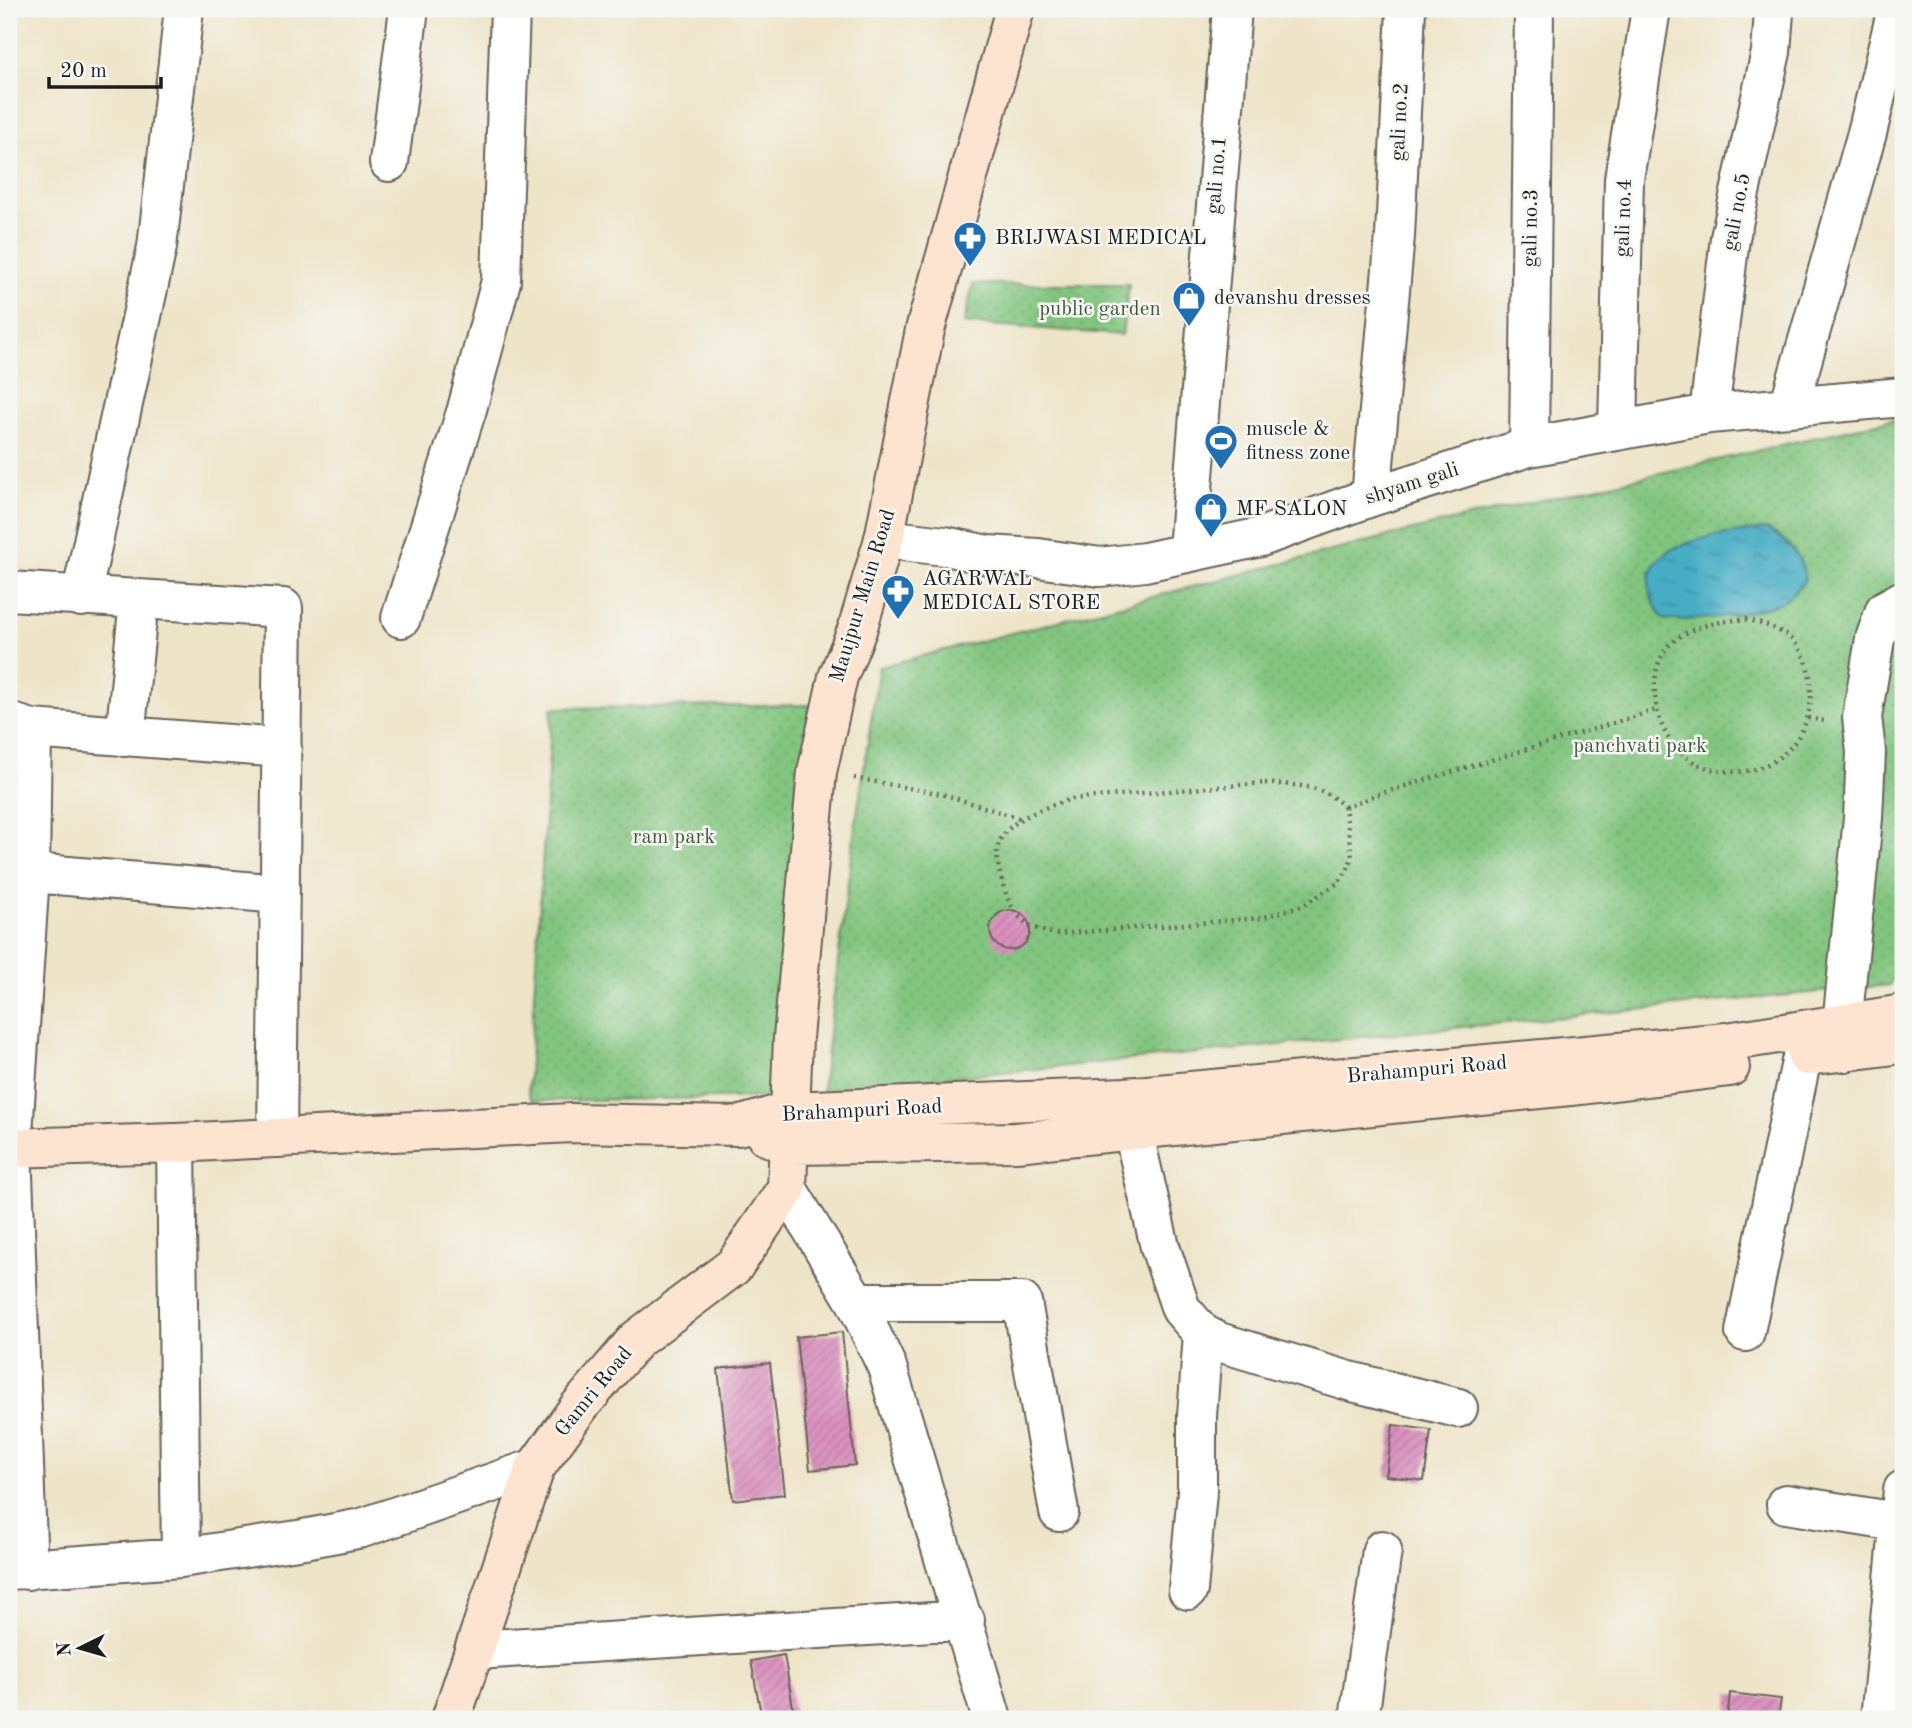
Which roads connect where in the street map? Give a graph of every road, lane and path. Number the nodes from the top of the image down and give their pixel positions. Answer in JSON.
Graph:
{"nodes":[{"id":1,"x":184,"y":9,"type":"edge"},
{"id":2,"x":409,"y":9,"type":"edge"},
{"id":3,"x":510,"y":9,"type":"edge"},
{"id":4,"x":1015,"y":9,"type":"edge"},
{"id":5,"x":1232,"y":9,"type":"edge"},
{"id":6,"x":1406,"y":9,"type":"edge"},
{"id":7,"x":1534,"y":9,"type":"edge"},
{"id":8,"x":1651,"y":9,"type":"edge"},
{"id":9,"x":1897,"y":9,"type":"edge"},
{"id":10,"x":1772,"y":11,"type":"edge"},
{"id":11,"x":389,"y":162,"type":"dead end"},
{"id":12,"x":1901,"y":390,"type":"edge"},
{"id":13,"x":1789,"y":407,"type":"junction"},
{"id":14,"x":1709,"y":414,"type":"junction"},
{"id":15,"x":1618,"y":429,"type":"junction"},
{"id":16,"x":1529,"y":446,"type":"junction"},
{"id":17,"x":1371,"y":497,"type":"junction"},
{"id":18,"x":884,"y":539,"type":"junction"},
{"id":19,"x":1188,"y":550,"type":"junction"},
{"id":20,"x":9,"y":591,"type":"edge"},
{"id":21,"x":80,"y":597,"type":"junction"},
{"id":22,"x":139,"y":600,"type":"junction"},
{"id":23,"x":1903,"y":600,"type":"edge"},
{"id":24,"x":401,"y":618,"type":"dead end"},
{"id":25,"x":1656,"y":710,"type":"junction"},
{"id":26,"x":20,"y":726,"type":"edge"},
{"id":27,"x":125,"y":737,"type":"junction"},
{"id":28,"x":282,"y":748,"type":"junction"},
{"id":29,"x":817,"y":772,"type":"junction"},
{"id":30,"x":1345,"y":807,"type":"junction"},
{"id":31,"x":1022,"y":820,"type":"junction"},
{"id":32,"x":19,"y":873,"type":"edge"},
{"id":33,"x":280,"y":894,"type":"junction"},
{"id":34,"x":15,"y":1000,"type":"edge"},
{"id":35,"x":1903,"y":1014,"type":"edge"},
{"id":36,"x":1843,"y":1039,"type":"junction"},
{"id":37,"x":1903,"y":1044,"type":"edge"},
{"id":38,"x":1802,"y":1057,"type":"junction"},
{"id":39,"x":1578,"y":1071,"type":"junction"},
{"id":40,"x":1129,"y":1114,"type":"junction"},
{"id":41,"x":789,"y":1128,"type":"junction"},
{"id":42,"x":277,"y":1138,"type":"junction"},
{"id":43,"x":176,"y":1143,"type":"junction"},
{"id":44,"x":10,"y":1147,"type":"edge"},
{"id":45,"x":787,"y":1188,"type":"junction"},
{"id":46,"x":856,"y":1302,"type":"junction"},
{"id":47,"x":1745,"y":1332,"type":"dead end"},
{"id":48,"x":1203,"y":1334,"type":"junction"},
{"id":49,"x":1458,"y":1408,"type":"dead end"},
{"id":50,"x":535,"y":1468,"type":"junction"},
{"id":51,"x":1786,"y":1504,"type":"dead end"},
{"id":52,"x":1059,"y":1512,"type":"dead end"},
{"id":53,"x":1902,"y":1512,"type":"edge"},
{"id":54,"x":1382,"y":1550,"type":"dead end"},
{"id":55,"x":181,"y":1558,"type":"junction"},
{"id":56,"x":18,"y":1570,"type":"edge"},
{"id":57,"x":1188,"y":1590,"type":"dead end"},
{"id":58,"x":965,"y":1620,"type":"junction"},
{"id":59,"x":475,"y":1650,"type":"junction"},
{"id":60,"x":452,"y":1719,"type":"edge"},
{"id":61,"x":992,"y":1719,"type":"edge"},
{"id":62,"x":1359,"y":1719,"type":"edge"},
{"id":63,"x":1880,"y":1719,"type":"edge"}],
"edges":[{"from":1,"to":21,"type":"street"},
{"from":2,"to":11,"type":"street"},
{"from":3,"to":24,"type":"street"},
{"from":4,"to":18,"type":"street","name":"Maujpur Main Road"},
{"from":5,"to":19,"type":"street","name":"gali no.1"},
{"from":6,"to":17,"type":"street","name":"gali no.2"},
{"from":7,"to":16,"type":"street","name":"gali no.3"},
{"from":8,"to":15,"type":"street","name":"gali no.4"},
{"from":9,"to":13,"type":"street"},
{"from":10,"to":14,"type":"street","name":"gali no.5"},
{"from":12,"to":13,"type":"street","name":"shyam gali"},
{"from":13,"to":14,"type":"street","name":"shyam gali"},
{"from":14,"to":15,"type":"street","name":"shyam gali"},
{"from":15,"to":16,"type":"street","name":"shyam gali"},
{"from":16,"to":17,"type":"street","name":"shyam gali"},
{"from":17,"to":19,"type":"street","name":"shyam gali"},
{"from":18,"to":19,"type":"street","name":"shyam gali"},
{"from":18,"to":29,"type":"street","name":"Maujpur Main Road"},
{"from":20,"to":21,"type":"street"},
{"from":21,"to":22,"type":"street"},
{"from":22,"to":27,"type":"street"},
{"from":22,"to":28,"type":"street"},
{"from":23,"to":36,"type":"street"},
{"from":25,"to":25,"type":"path"},
{"from":25,"to":30,"type":"path"},
{"from":26,"to":27,"type":"street"},
{"from":26,"to":32,"type":"street"},
{"from":27,"to":28,"type":"street"},
{"from":28,"to":33,"type":"street"},
{"from":29,"to":31,"type":"path"},
{"from":29,"to":41,"type":"street","name":"Maujpur Main Road"},
{"from":30,"to":31,"type":"path"},
{"from":30,"to":31,"type":"path"},
{"from":32,"to":33,"type":"street"},
{"from":32,"to":34,"type":"street"},
{"from":33,"to":42,"type":"street"},
{"from":34,"to":44,"type":"street"},
{"from":35,"to":36,"type":"street","name":"Brahampuri Road"},
{"from":36,"to":37,"type":"street","name":"Brahampuri Road"},
{"from":36,"to":38,"type":"street","name":"Brahampuri Road"},
{"from":36,"to":39,"type":"street","name":"Brahampuri Road"},
{"from":38,"to":39,"type":"street","name":"Brahampuri Road"},
{"from":38,"to":47,"type":"street"},
{"from":39,"to":40,"type":"street","name":"Brahampuri Road"},
{"from":40,"to":41,"type":"street","name":"Brahampuri Road"},
{"from":40,"to":48,"type":"street"},
{"from":41,"to":42,"type":"street","name":"Brahampuri Road"},
{"from":41,"to":45,"type":"street"},
{"from":42,"to":43,"type":"street","name":"Brahampuri Road"},
{"from":43,"to":44,"type":"street","name":"Brahampuri Road"},
{"from":43,"to":55,"type":"street"},
{"from":44,"to":56,"type":"street"},
{"from":45,"to":46,"type":"street"},
{"from":45,"to":50,"type":"street","name":"Gamri Road"},
{"from":46,"to":52,"type":"street"},
{"from":46,"to":58,"type":"street"},
{"from":48,"to":49,"type":"street"},
{"from":48,"to":57,"type":"street"},
{"from":50,"to":55,"type":"street"},
{"from":50,"to":59,"type":"street","name":"Gamri Road"},
{"from":51,"to":53,"type":"street"},
{"from":53,"to":63,"type":"street"},
{"from":54,"to":62,"type":"street"},
{"from":55,"to":56,"type":"street"},
{"from":58,"to":59,"type":"street"},
{"from":58,"to":61,"type":"street"},
{"from":59,"to":60,"type":"street","name":"Gamri Road"}]}
